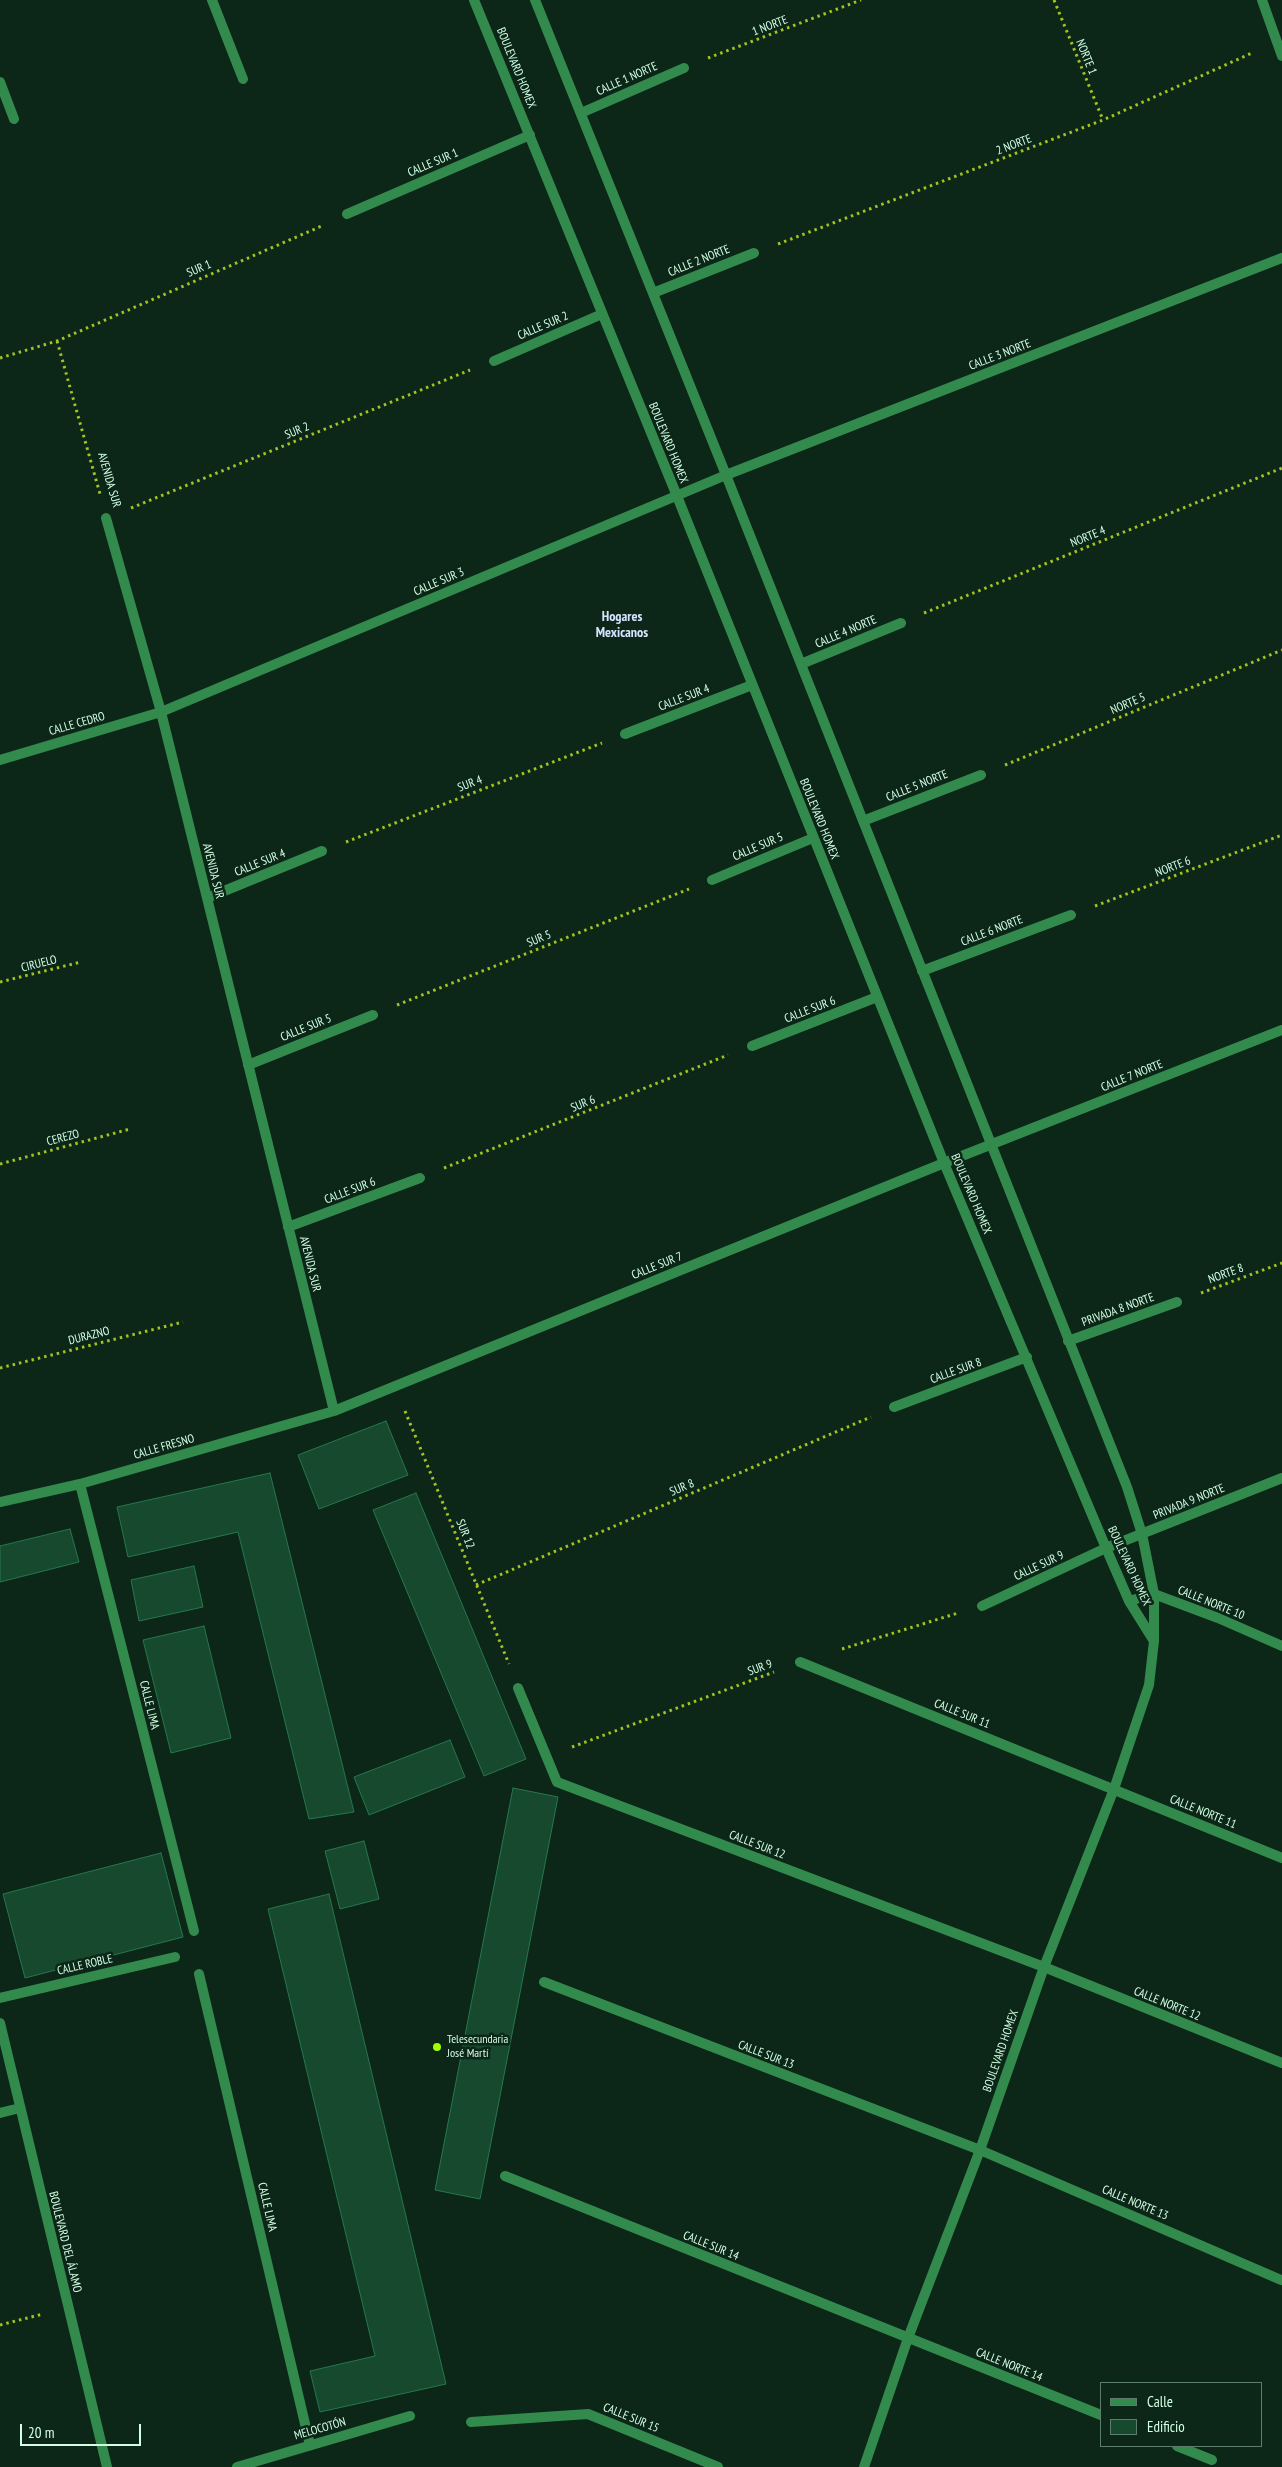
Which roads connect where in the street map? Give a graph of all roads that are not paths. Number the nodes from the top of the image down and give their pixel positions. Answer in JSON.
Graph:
{"nodes":[{"id":1,"x":212,"y":0,"type":"edge"},
{"id":2,"x":474,"y":0,"type":"edge"},
{"id":3,"x":535,"y":0,"type":"edge"},
{"id":4,"x":1262,"y":0,"type":"edge"},
{"id":5,"x":1282,"y":56,"type":"edge"},
{"id":6,"x":684,"y":68,"type":"road end"},
{"id":7,"x":243,"y":79,"type":"dead end"},
{"id":8,"x":0,"y":82,"type":"edge"},
{"id":9,"x":581,"y":113,"type":"junction"},
{"id":10,"x":14,"y":119,"type":"dead end"},
{"id":11,"x":530,"y":135,"type":"junction"},
{"id":12,"x":347,"y":214,"type":"road end"},
{"id":13,"x":754,"y":253,"type":"road end"},
{"id":14,"x":1282,"y":258,"type":"edge"},
{"id":15,"x":653,"y":293,"type":"junction"},
{"id":16,"x":602,"y":314,"type":"junction"},
{"id":17,"x":494,"y":361,"type":"road end"},
{"id":18,"x":726,"y":475,"type":"junction"},
{"id":19,"x":677,"y":496,"type":"junction"},
{"id":20,"x":106,"y":518,"type":"road end"},
{"id":21,"x":901,"y":623,"type":"road end"},
{"id":22,"x":801,"y":664,"type":"junction"},
{"id":23,"x":752,"y":685,"type":"junction"},
{"id":24,"x":160,"y":712,"type":"junction"},
{"id":25,"x":625,"y":734,"type":"road end"},
{"id":26,"x":0,"y":760,"type":"edge"},
{"id":27,"x":981,"y":775,"type":"road end"},
{"id":28,"x":863,"y":821,"type":"junction"},
{"id":29,"x":813,"y":838,"type":"junction"},
{"id":30,"x":322,"y":851,"type":"road end"},
{"id":31,"x":712,"y":880,"type":"road end"},
{"id":32,"x":206,"y":898,"type":"junction"},
{"id":33,"x":1071,"y":915,"type":"road end"},
{"id":34,"x":922,"y":971,"type":"junction"},
{"id":35,"x":877,"y":997,"type":"junction"},
{"id":36,"x":373,"y":1014,"type":"road end"},
{"id":37,"x":1282,"y":1030,"type":"edge"},
{"id":38,"x":752,"y":1046,"type":"road end"},
{"id":39,"x":248,"y":1065,"type":"junction"},
{"id":40,"x":990,"y":1146,"type":"junction"},
{"id":41,"x":944,"y":1163,"type":"junction"},
{"id":42,"x":420,"y":1178,"type":"road end"},
{"id":43,"x":288,"y":1227,"type":"junction"},
{"id":44,"x":1177,"y":1302,"type":"road end"},
{"id":45,"x":1068,"y":1341,"type":"junction"},
{"id":46,"x":1027,"y":1358,"type":"junction"},
{"id":47,"x":894,"y":1407,"type":"road end"},
{"id":48,"x":334,"y":1411,"type":"junction"},
{"id":49,"x":1282,"y":1478,"type":"edge"},
{"id":50,"x":80,"y":1484,"type":"junction"},
{"id":51,"x":0,"y":1502,"type":"edge"},
{"id":52,"x":1142,"y":1534,"type":"junction"},
{"id":53,"x":1106,"y":1548,"type":"junction"},
{"id":54,"x":1154,"y":1594,"type":"junction"},
{"id":55,"x":1129,"y":1601,"type":"junction"},
{"id":56,"x":982,"y":1606,"type":"road end"},
{"id":57,"x":1154,"y":1641,"type":"junction"},
{"id":58,"x":1282,"y":1646,"type":"edge"},
{"id":59,"x":800,"y":1662,"type":"road end"},
{"id":60,"x":518,"y":1688,"type":"road end"},
{"id":61,"x":1114,"y":1789,"type":"junction"},
{"id":62,"x":1282,"y":1858,"type":"edge"},
{"id":63,"x":194,"y":1931,"type":"dead end"},
{"id":64,"x":175,"y":1957,"type":"dead end"},
{"id":65,"x":1044,"y":1967,"type":"junction"},
{"id":66,"x":199,"y":1974,"type":"dead end"},
{"id":67,"x":544,"y":1982,"type":"dead end"},
{"id":68,"x":0,"y":1998,"type":"edge"},
{"id":69,"x":0,"y":2023,"type":"edge"},
{"id":70,"x":1282,"y":2063,"type":"edge"},
{"id":71,"x":20,"y":2108,"type":"junction"},
{"id":72,"x":0,"y":2113,"type":"edge"},
{"id":73,"x":980,"y":2150,"type":"junction"},
{"id":74,"x":505,"y":2176,"type":"dead end"},
{"id":75,"x":1281,"y":2280,"type":"dead end"},
{"id":76,"x":908,"y":2338,"type":"junction"},
{"id":77,"x":1100,"y":2415,"type":"edge"},
{"id":78,"x":410,"y":2416,"type":"dead end"},
{"id":79,"x":471,"y":2422,"type":"dead end"},
{"id":80,"x":310,"y":2445,"type":"junction"},
{"id":81,"x":1180,"y":2447,"type":"edge"},
{"id":82,"x":1212,"y":2460,"type":"dead end"},
{"id":83,"x":107,"y":2467,"type":"edge"},
{"id":84,"x":236,"y":2467,"type":"edge"},
{"id":85,"x":718,"y":2467,"type":"edge"},
{"id":86,"x":864,"y":2467,"type":"edge"}],
"edges":[{"from":1,"to":7,"type":"street"},
{"from":2,"to":11,"type":"street","name":"BOULEVARD HOMEX"},
{"from":3,"to":9,"type":"street","name":"BOULEVARD HOMEX"},
{"from":4,"to":5,"type":"street"},
{"from":6,"to":9,"type":"street","name":"CALLE 1 NORTE"},
{"from":8,"to":10,"type":"street"},
{"from":9,"to":15,"type":"street","name":"BOULEVARD HOMEX"},
{"from":11,"to":12,"type":"street","name":"CALLE SUR 1"},
{"from":11,"to":16,"type":"street","name":"BOULEVARD HOMEX"},
{"from":13,"to":15,"type":"street","name":"CALLE 2 NORTE"},
{"from":14,"to":18,"type":"street","name":"CALLE 3 NORTE"},
{"from":15,"to":18,"type":"street","name":"BOULEVARD HOMEX"},
{"from":16,"to":17,"type":"street","name":"CALLE SUR 2"},
{"from":16,"to":19,"type":"street","name":"BOULEVARD HOMEX"},
{"from":18,"to":19,"type":"street","name":"CALLE SUR 3"},
{"from":18,"to":22,"type":"street","name":"BOULEVARD HOMEX"},
{"from":19,"to":23,"type":"street","name":"BOULEVARD HOMEX"},
{"from":19,"to":24,"type":"street","name":"CALLE SUR 3"},
{"from":20,"to":24,"type":"street","name":"AVENIDA SUR"},
{"from":21,"to":22,"type":"street","name":"CALLE 4 NORTE"},
{"from":22,"to":28,"type":"street","name":"BOULEVARD HOMEX"},
{"from":23,"to":25,"type":"street","name":"CALLE SUR 4"},
{"from":23,"to":29,"type":"street","name":"BOULEVARD HOMEX"},
{"from":24,"to":26,"type":"street","name":"CALLE CEDRO"},
{"from":24,"to":32,"type":"street","name":"AVENIDA SUR"},
{"from":27,"to":28,"type":"street","name":"CALLE 5 NORTE"},
{"from":28,"to":34,"type":"street","name":"BOULEVARD HOMEX"},
{"from":29,"to":31,"type":"street","name":"CALLE SUR 5"},
{"from":29,"to":35,"type":"street","name":"BOULEVARD HOMEX"},
{"from":30,"to":32,"type":"street","name":"CALLE SUR 4"},
{"from":32,"to":39,"type":"street","name":"AVENIDA SUR"},
{"from":33,"to":34,"type":"street","name":"CALLE 6 NORTE"},
{"from":34,"to":40,"type":"street","name":"BOULEVARD HOMEX"},
{"from":35,"to":38,"type":"street","name":"CALLE SUR 6"},
{"from":35,"to":41,"type":"street","name":"BOULEVARD HOMEX"},
{"from":36,"to":39,"type":"street","name":"CALLE SUR 5"},
{"from":37,"to":40,"type":"street","name":"CALLE 7 NORTE"},
{"from":39,"to":43,"type":"street","name":"AVENIDA SUR"},
{"from":40,"to":41,"type":"street","name":"CALLE SUR 7"},
{"from":40,"to":45,"type":"street","name":"BOULEVARD HOMEX"},
{"from":41,"to":46,"type":"street","name":"BOULEVARD HOMEX"},
{"from":41,"to":48,"type":"street","name":"CALLE SUR 7"},
{"from":42,"to":43,"type":"street","name":"CALLE SUR 6"},
{"from":43,"to":48,"type":"street","name":"AVENIDA SUR"},
{"from":44,"to":45,"type":"street","name":"PRIVADA 8 NORTE"},
{"from":45,"to":52,"type":"street","name":"BOULEVARD HOMEX"},
{"from":46,"to":47,"type":"street","name":"CALLE SUR 8"},
{"from":46,"to":53,"type":"street","name":"BOULEVARD HOMEX"},
{"from":48,"to":50,"type":"street","name":"CALLE FRESNO"},
{"from":49,"to":52,"type":"street","name":"PRIVADA 9 NORTE"},
{"from":50,"to":51,"type":"street","name":"CALLE FRESNO"},
{"from":50,"to":63,"type":"street","name":"CALLE LIMA"},
{"from":52,"to":53,"type":"street","name":"PRIVADA 9 NORTE"},
{"from":52,"to":54,"type":"street","name":"BOULEVARD HOMEX"},
{"from":53,"to":55,"type":"street","name":"BOULEVARD HOMEX"},
{"from":53,"to":56,"type":"street","name":"CALLE SUR 9"},
{"from":54,"to":55,"type":"street"},
{"from":54,"to":57,"type":"street","name":"BOULEVARD HOMEX"},
{"from":54,"to":58,"type":"street","name":"CALLE NORTE 10"},
{"from":55,"to":57,"type":"street","name":"BOULEVARD HOMEX"},
{"from":57,"to":61,"type":"street","name":"BOULEVARD HOMEX"},
{"from":59,"to":61,"type":"street","name":"CALLE SUR 11"},
{"from":60,"to":65,"type":"street","name":"CALLE SUR 12"},
{"from":61,"to":62,"type":"street","name":"CALLE NORTE 11"},
{"from":61,"to":65,"type":"street","name":"BOULEVARD HOMEX"},
{"from":64,"to":68,"type":"street","name":"CALLE ROBLE"},
{"from":65,"to":70,"type":"street","name":"CALLE NORTE 12"},
{"from":65,"to":73,"type":"street","name":"BOULEVARD HOMEX"},
{"from":66,"to":80,"type":"street","name":"CALLE LIMA"},
{"from":67,"to":73,"type":"street","name":"CALLE SUR 13"},
{"from":69,"to":71,"type":"street","name":"BOULEVARD DEL ÁLAMO"},
{"from":71,"to":72,"type":"street"},
{"from":71,"to":83,"type":"street","name":"BOULEVARD DEL ÁLAMO"},
{"from":73,"to":75,"type":"street","name":"CALLE NORTE 13"},
{"from":73,"to":76,"type":"street","name":"BOULEVARD HOMEX"},
{"from":74,"to":76,"type":"street","name":"CALLE SUR 14"},
{"from":76,"to":77,"type":"street","name":"CALLE NORTE 14"},
{"from":76,"to":86,"type":"street","name":"BOULEVARD HOMEX"},
{"from":78,"to":80,"type":"street","name":"MELOCOTÓN"},
{"from":79,"to":85,"type":"street","name":"CALLE SUR 15"},
{"from":80,"to":84,"type":"street","name":"MELOCOTÓN"},
{"from":81,"to":82,"type":"street"}]}
